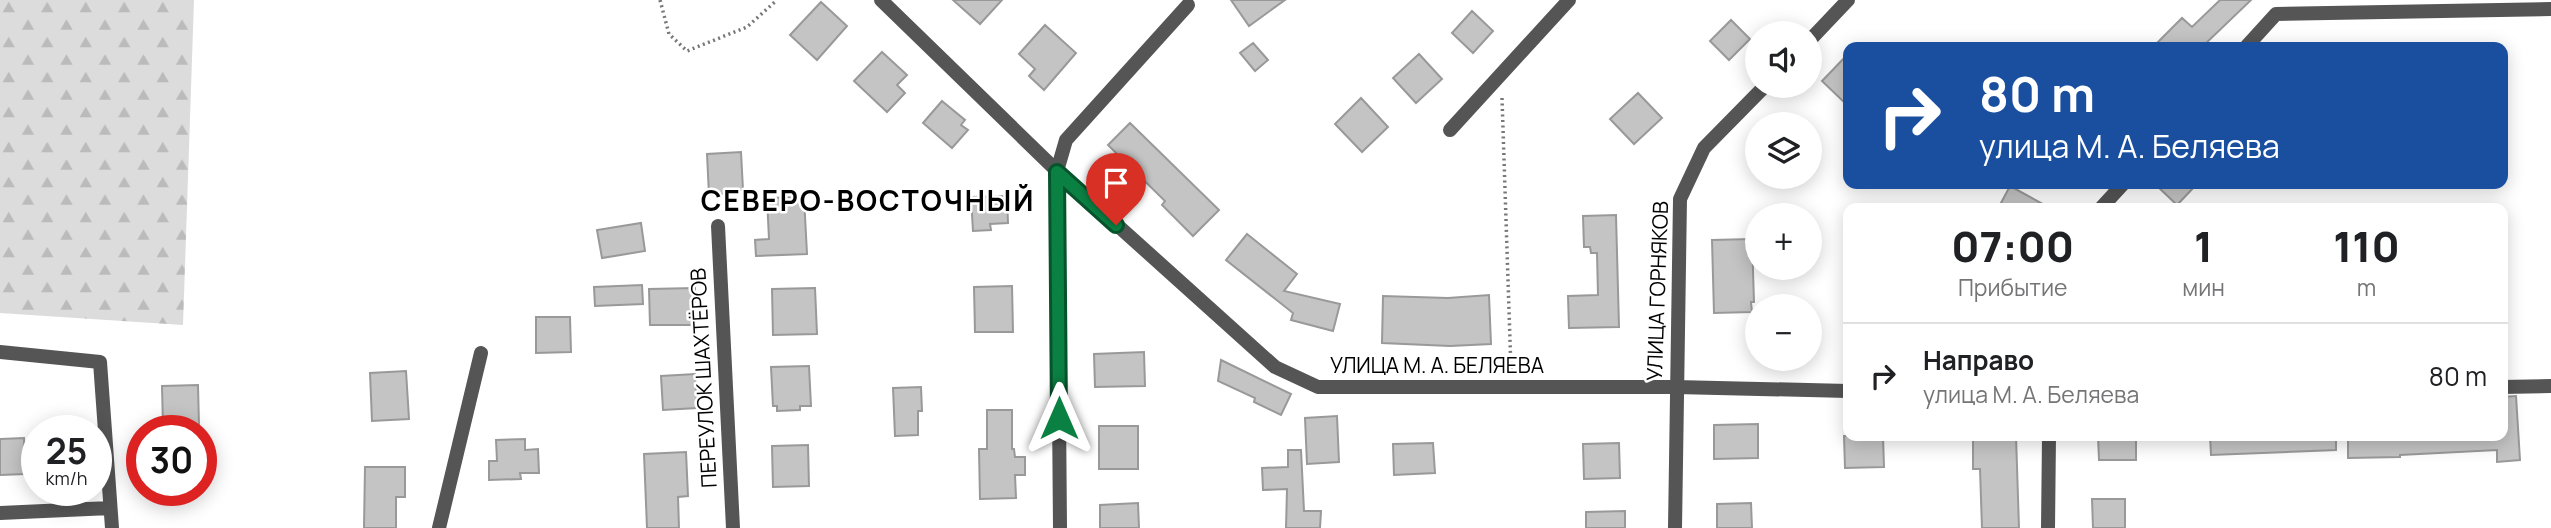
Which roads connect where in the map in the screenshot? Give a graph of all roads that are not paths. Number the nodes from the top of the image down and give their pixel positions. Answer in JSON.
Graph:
{"nodes":[{"id":1,"x":881,"y":0,"type":"edge"},
{"id":2,"x":1569,"y":0,"type":"edge"},
{"id":3,"x":1848,"y":0,"type":"edge"},
{"id":4,"x":1188,"y":5,"type":"dead end"},
{"id":5,"x":2551,"y":9,"type":"edge"},
{"id":6,"x":1822,"y":27,"type":"edge"},
{"id":7,"x":2251,"y":42,"type":"edge"},
{"id":8,"x":1753,"y":98,"type":"edge"},
{"id":9,"x":1450,"y":130,"type":"dead end"},
{"id":10,"x":1057,"y":172,"type":"junction"},
{"id":11,"x":2118,"y":189,"type":"edge"},
{"id":12,"x":2106,"y":203,"type":"edge"},
{"id":13,"x":718,"y":226,"type":"dead end"},
{"id":14,"x":0,"y":352,"type":"edge"},
{"id":15,"x":481,"y":353,"type":"dead end"},
{"id":16,"x":2551,"y":386,"type":"edge"},
{"id":17,"x":1676,"y":387,"type":"junction"},
{"id":18,"x":2508,"y":387,"type":"edge"},
{"id":19,"x":1843,"y":391,"type":"edge"},
{"id":20,"x":2049,"y":441,"type":"edge"},
{"id":21,"x":110,"y":509,"type":"junction"},
{"id":22,"x":0,"y":513,"type":"edge"},
{"id":23,"x":112,"y":528,"type":"edge"},
{"id":24,"x":439,"y":528,"type":"edge"},
{"id":25,"x":733,"y":528,"type":"edge"},
{"id":26,"x":1060,"y":528,"type":"edge"},
{"id":27,"x":1675,"y":528,"type":"edge"},
{"id":28,"x":2048,"y":528,"type":"edge"}],
"edges":[{"from":1,"to":10,"type":"street","name":"УЛИЦА М. А. БЕЛЯЕВА"},
{"from":2,"to":9,"type":"street"},
{"from":3,"to":6,"type":"street"},
{"from":4,"to":10,"type":"street"},
{"from":5,"to":7,"type":"street"},
{"from":8,"to":17,"type":"street","name":"УЛИЦА ГОРНЯКОВ"},
{"from":10,"to":17,"type":"street","name":"УЛИЦА М. А. БЕЛЯЕВА"},
{"from":10,"to":26,"type":"street"},
{"from":11,"to":12,"type":"street"},
{"from":13,"to":25,"type":"street","name":"ПЕРЕУЛОК ШАХТЁРОВ"},
{"from":14,"to":21,"type":"street"},
{"from":15,"to":24,"type":"street"},
{"from":16,"to":18,"type":"street"},
{"from":17,"to":19,"type":"street","name":"УЛИЦА М. А. БЕЛЯЕВА"},
{"from":17,"to":27,"type":"street","name":"УЛИЦА ГОРНЯКОВ"},
{"from":20,"to":28,"type":"street"},
{"from":21,"to":22,"type":"street"},
{"from":21,"to":23,"type":"street"}]}
